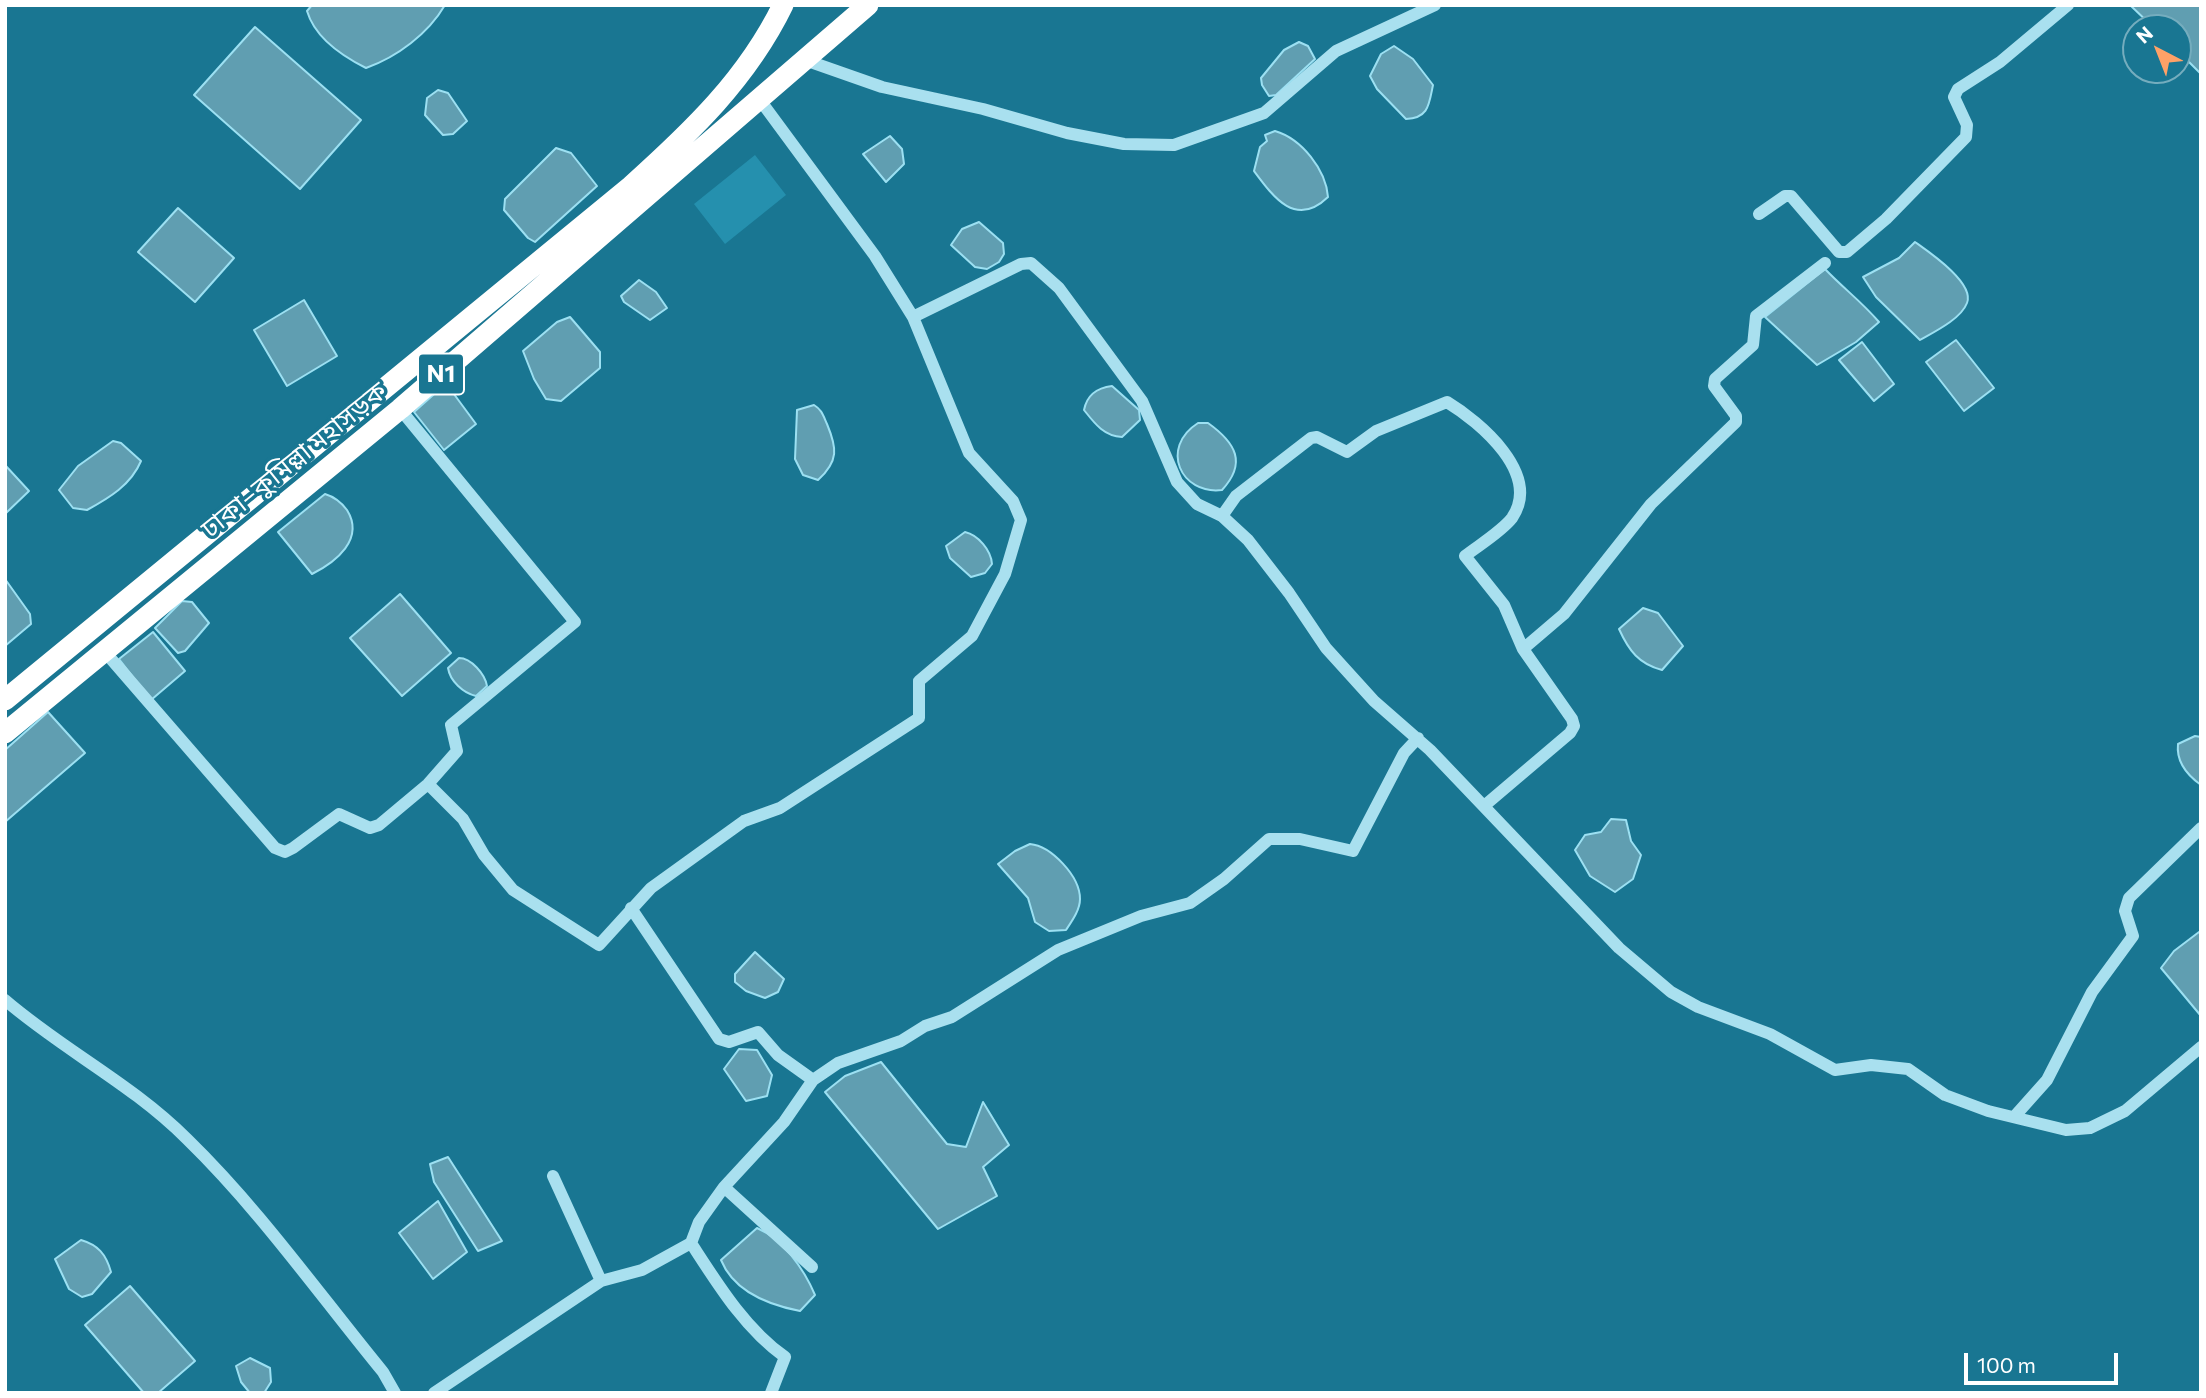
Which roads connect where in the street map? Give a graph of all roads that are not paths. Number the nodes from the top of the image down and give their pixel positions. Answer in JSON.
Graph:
{"nodes":[{"id":1,"x":783,"y":5,"type":"edge"},
{"id":2,"x":868,"y":5,"type":"edge"},
{"id":3,"x":1435,"y":5,"type":"edge"},
{"id":4,"x":2068,"y":5,"type":"edge"},
{"id":5,"x":755,"y":54,"type":"junction"},
{"id":6,"x":805,"y":60,"type":"junction"},
{"id":7,"x":737,"y":81,"type":"junction"},
{"id":8,"x":781,"y":82,"type":"junction"},
{"id":9,"x":760,"y":100,"type":"junction"},
{"id":10,"x":1759,"y":214,"type":"dead end"},
{"id":11,"x":1825,"y":263,"type":"dead end"},
{"id":12,"x":914,"y":317,"type":"junction"},
{"id":13,"x":400,"y":409,"type":"junction"},
{"id":14,"x":1222,"y":516,"type":"junction"},
{"id":15,"x":1523,"y":649,"type":"junction"},
{"id":16,"x":105,"y":652,"type":"junction"},
{"id":17,"x":5,"y":700,"type":"edge"},
{"id":18,"x":5,"y":733,"type":"edge"},
{"id":19,"x":1418,"y":738,"type":"junction"},
{"id":20,"x":428,"y":784,"type":"junction"},
{"id":21,"x":1484,"y":806,"type":"junction"},
{"id":22,"x":2201,"y":828,"type":"edge"},
{"id":23,"x":631,"y":908,"type":"junction"},
{"id":24,"x":5,"y":1000,"type":"edge"},
{"id":25,"x":2201,"y":1047,"type":"edge"},
{"id":26,"x":813,"y":1080,"type":"junction"},
{"id":27,"x":2014,"y":1117,"type":"junction"},
{"id":28,"x":553,"y":1176,"type":"dead end"},
{"id":29,"x":724,"y":1187,"type":"junction"},
{"id":30,"x":691,"y":1243,"type":"junction"},
{"id":31,"x":812,"y":1267,"type":"dead end"},
{"id":32,"x":601,"y":1281,"type":"junction"},
{"id":33,"x":394,"y":1393,"type":"edge"},
{"id":34,"x":434,"y":1393,"type":"edge"},
{"id":35,"x":771,"y":1393,"type":"edge"}],
"edges":[{"from":1,"to":5,"type":"highway","name":"ঢাকা–কুমিল্লা মহাসড়ক","number":"N1"},
{"from":2,"to":6,"type":"highway","name":"ঢাকা–কুমিল্লা মহাসড়ক","number":"N1"},
{"from":3,"to":6,"type":"street"},
{"from":4,"to":10,"type":"street"},
{"from":5,"to":7,"type":"highway","name":"ঢাকা–কুমিল্লা মহাসড়ক","number":"N1"},
{"from":5,"to":8,"type":"highway"},
{"from":6,"to":8,"type":"highway","name":"ঢাকা–কুমিল্লা মহাসড়ক","number":"N1"},
{"from":7,"to":9,"type":"highway"},
{"from":7,"to":17,"type":"highway","name":"ঢাকা–কুমিল্লা মহাসড়ক","number":"N1"},
{"from":8,"to":9,"type":"highway","name":"ঢাকা–কুমিল্লা মহাসড়ক","number":"N1"},
{"from":9,"to":12,"type":"street"},
{"from":9,"to":13,"type":"highway","name":"ঢাকা–কুমিল্লা মহাসড়ক","number":"N1"},
{"from":11,"to":15,"type":"street"},
{"from":12,"to":14,"type":"street"},
{"from":12,"to":23,"type":"street"},
{"from":13,"to":16,"type":"highway","name":"ঢাকা–কুমিল্লা মহাসড়ক","number":"N1"},
{"from":13,"to":20,"type":"street"},
{"from":14,"to":15,"type":"street"},
{"from":14,"to":19,"type":"street"},
{"from":15,"to":21,"type":"street"},
{"from":16,"to":18,"type":"highway","name":"ঢাকা–কুমিল্লা মহাসড়ক","number":"N1"},
{"from":16,"to":20,"type":"street"},
{"from":19,"to":21,"type":"street"},
{"from":19,"to":26,"type":"street"},
{"from":20,"to":23,"type":"street"},
{"from":21,"to":27,"type":"street"},
{"from":22,"to":27,"type":"street"},
{"from":23,"to":26,"type":"street"},
{"from":24,"to":33,"type":"street"},
{"from":25,"to":27,"type":"street"},
{"from":26,"to":29,"type":"street"},
{"from":28,"to":32,"type":"street"},
{"from":29,"to":30,"type":"street"},
{"from":29,"to":31,"type":"street"},
{"from":30,"to":32,"type":"street"},
{"from":30,"to":35,"type":"street"},
{"from":32,"to":34,"type":"street"}]}
